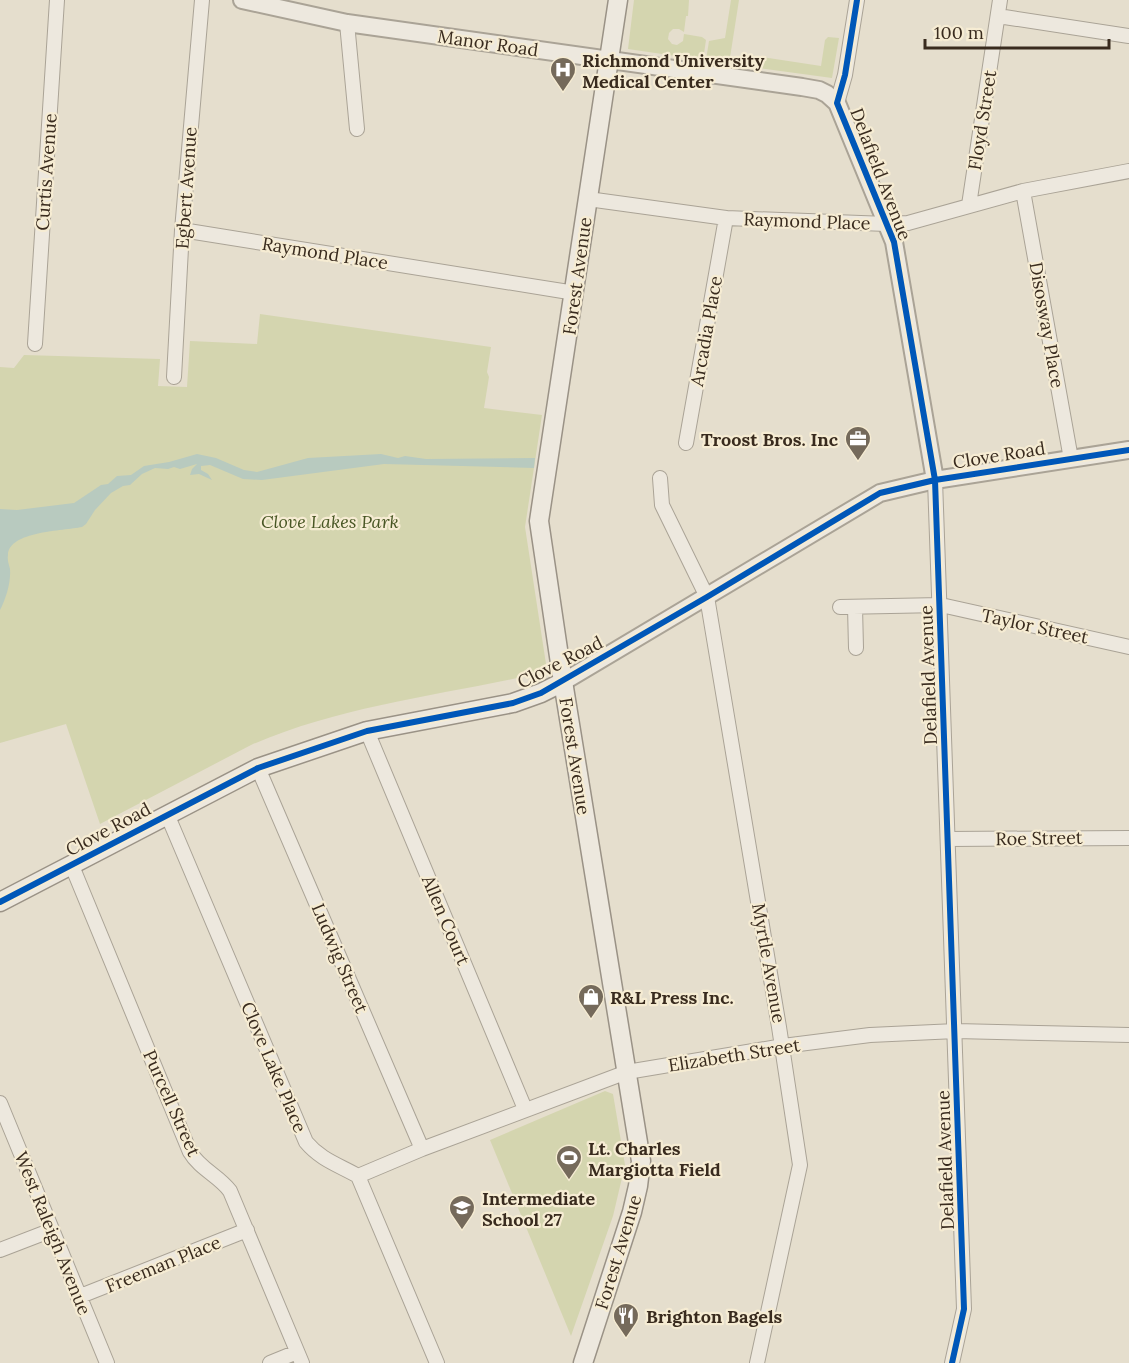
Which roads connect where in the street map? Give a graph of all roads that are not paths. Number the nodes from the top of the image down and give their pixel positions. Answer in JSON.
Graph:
{"nodes":[{"id":1,"x":57,"y":0,"type":"edge"},
{"id":2,"x":202,"y":0,"type":"edge"},
{"id":3,"x":242,"y":0,"type":"edge"},
{"id":4,"x":618,"y":0,"type":"edge"},
{"id":5,"x":857,"y":0,"type":"edge"},
{"id":6,"x":1000,"y":0,"type":"edge"},
{"id":7,"x":998,"y":16,"type":"junction"},
{"id":8,"x":346,"y":22,"type":"junction"},
{"id":9,"x":1129,"y":36,"type":"edge"},
{"id":10,"x":609,"y":60,"type":"junction"},
{"id":11,"x":837,"y":103,"type":"junction"},
{"id":12,"x":357,"y":129,"type":"dead end"},
{"id":13,"x":1129,"y":171,"type":"edge"},
{"id":14,"x":1023,"y":191,"type":"junction"},
{"id":15,"x":588,"y":199,"type":"junction"},
{"id":16,"x":969,"y":205,"type":"junction"},
{"id":17,"x":726,"y":219,"type":"junction"},
{"id":18,"x":887,"y":224,"type":"junction"},
{"id":19,"x":182,"y":230,"type":"junction"},
{"id":20,"x":574,"y":292,"type":"junction"},
{"id":21,"x":35,"y":344,"type":"dead end"},
{"id":22,"x":174,"y":377,"type":"dead end"},
{"id":23,"x":686,"y":443,"type":"dead end"},
{"id":24,"x":1129,"y":450,"type":"edge"},
{"id":25,"x":1071,"y":459,"type":"junction"},
{"id":26,"x":660,"y":478,"type":"dead end"},
{"id":27,"x":936,"y":480,"type":"junction"},
{"id":28,"x":707,"y":597,"type":"junction"},
{"id":29,"x":941,"y":605,"type":"junction"},
{"id":30,"x":1129,"y":646,"type":"edge"},
{"id":31,"x":856,"y":648,"type":"dead end"},
{"id":32,"x":563,"y":682,"type":"junction"},
{"id":33,"x":367,"y":731,"type":"junction"},
{"id":34,"x":258,"y":768,"type":"junction"},
{"id":35,"x":167,"y":814,"type":"junction"},
{"id":36,"x":1129,"y":838,"type":"edge"},
{"id":37,"x":949,"y":839,"type":"junction"},
{"id":38,"x":72,"y":866,"type":"junction"},
{"id":39,"x":0,"y":902,"type":"edge"},
{"id":40,"x":956,"y":1031,"type":"junction"},
{"id":41,"x":1129,"y":1035,"type":"edge"},
{"id":42,"x":783,"y":1046,"type":"junction"},
{"id":43,"x":627,"y":1072,"type":"junction"},
{"id":44,"x":0,"y":1103,"type":"edge"},
{"id":45,"x":525,"y":1109,"type":"junction"},
{"id":46,"x":422,"y":1149,"type":"junction"},
{"id":47,"x":358,"y":1176,"type":"junction"},
{"id":48,"x":52,"y":1230,"type":"junction"},
{"id":49,"x":247,"y":1230,"type":"junction"},
{"id":50,"x":0,"y":1250,"type":"edge"},
{"id":51,"x":78,"y":1297,"type":"junction"},
{"id":52,"x":299,"y":1357,"type":"edge"},
{"id":53,"x":103,"y":1362,"type":"edge"},
{"id":54,"x":270,"y":1363,"type":"edge"},
{"id":55,"x":437,"y":1363,"type":"edge"},
{"id":56,"x":583,"y":1363,"type":"edge"},
{"id":57,"x":757,"y":1363,"type":"edge"},
{"id":58,"x":952,"y":1363,"type":"edge"}],
"edges":[{"from":1,"to":21,"type":"street","name":"Curtis Avenue"},
{"from":2,"to":19,"type":"street","name":"Egbert Avenue"},
{"from":3,"to":8,"type":"street","name":"Manor Road"},
{"from":4,"to":10,"type":"main road","name":"Forest Avenue"},
{"from":5,"to":11,"type":"street","name":"Delafield Avenue"},
{"from":6,"to":7,"type":"street","name":"Floyd Street"},
{"from":7,"to":9,"type":"street"},
{"from":7,"to":16,"type":"street","name":"Floyd Street"},
{"from":8,"to":10,"type":"street","name":"Manor Road"},
{"from":8,"to":12,"type":"street"},
{"from":10,"to":11,"type":"street","name":"Manor Road"},
{"from":10,"to":15,"type":"main road","name":"Forest Avenue"},
{"from":11,"to":18,"type":"street","name":"Delafield Avenue"},
{"from":13,"to":14,"type":"street","name":"Raymond Place"},
{"from":14,"to":16,"type":"street","name":"Raymond Place"},
{"from":14,"to":25,"type":"street","name":"Disosway Place"},
{"from":15,"to":17,"type":"street","name":"Raymond Place"},
{"from":15,"to":20,"type":"main road","name":"Forest Avenue"},
{"from":16,"to":18,"type":"street","name":"Raymond Place"},
{"from":17,"to":18,"type":"street","name":"Raymond Place"},
{"from":17,"to":23,"type":"street","name":"Arcadia Place"},
{"from":18,"to":27,"type":"street","name":"Delafield Avenue"},
{"from":19,"to":20,"type":"street","name":"Raymond Place"},
{"from":19,"to":22,"type":"street","name":"Egbert Avenue"},
{"from":20,"to":32,"type":"main road","name":"Forest Avenue"},
{"from":24,"to":25,"type":"street","name":"Clove Road"},
{"from":25,"to":27,"type":"street","name":"Clove Road"},
{"from":26,"to":28,"type":"street","name":"Myrtle Avenue"},
{"from":27,"to":28,"type":"street","name":"Clove Road"},
{"from":27,"to":29,"type":"street","name":"Delafield Avenue"},
{"from":28,"to":32,"type":"street","name":"Clove Road"},
{"from":28,"to":42,"type":"street","name":"Myrtle Avenue"},
{"from":29,"to":30,"type":"street","name":"Taylor Street"},
{"from":29,"to":31,"type":"street","name":"Taylor Street"},
{"from":29,"to":37,"type":"street","name":"Delafield Avenue"},
{"from":32,"to":33,"type":"main road","name":"Clove Road"},
{"from":32,"to":43,"type":"main road","name":"Forest Avenue"},
{"from":33,"to":34,"type":"main road","name":"Clove Road"},
{"from":33,"to":45,"type":"street","name":"Allen Court"},
{"from":34,"to":35,"type":"main road","name":"Clove Road"},
{"from":34,"to":46,"type":"street","name":"Ludwig Street"},
{"from":35,"to":38,"type":"main road","name":"Clove Road"},
{"from":35,"to":47,"type":"street","name":"Clove Lake Place"},
{"from":36,"to":37,"type":"street","name":"Roe Street"},
{"from":37,"to":40,"type":"street","name":"Delafield Avenue"},
{"from":38,"to":39,"type":"main road","name":"Clove Road"},
{"from":38,"to":49,"type":"street","name":"Purcell Street"},
{"from":40,"to":41,"type":"street","name":"Elizabeth Street"},
{"from":40,"to":42,"type":"street","name":"Elizabeth Street"},
{"from":40,"to":58,"type":"street","name":"Delafield Avenue"},
{"from":42,"to":43,"type":"street","name":"Elizabeth Street"},
{"from":42,"to":57,"type":"street","name":"Myrtle Avenue"},
{"from":43,"to":45,"type":"street","name":"Elizabeth Street"},
{"from":43,"to":56,"type":"main road","name":"Forest Avenue"},
{"from":44,"to":48,"type":"street","name":"West Raleigh Avenue"},
{"from":45,"to":46,"type":"street","name":"Elizabeth Street"},
{"from":46,"to":47,"type":"street","name":"Elizabeth Street"},
{"from":47,"to":55,"type":"street"},
{"from":48,"to":50,"type":"street"},
{"from":48,"to":51,"type":"street","name":"West Raleigh Avenue"},
{"from":49,"to":51,"type":"street","name":"Freeman Place"},
{"from":49,"to":52,"type":"street","name":"Purcell Street"},
{"from":51,"to":53,"type":"street","name":"West Raleigh Avenue"},
{"from":52,"to":54,"type":"street"}]}
